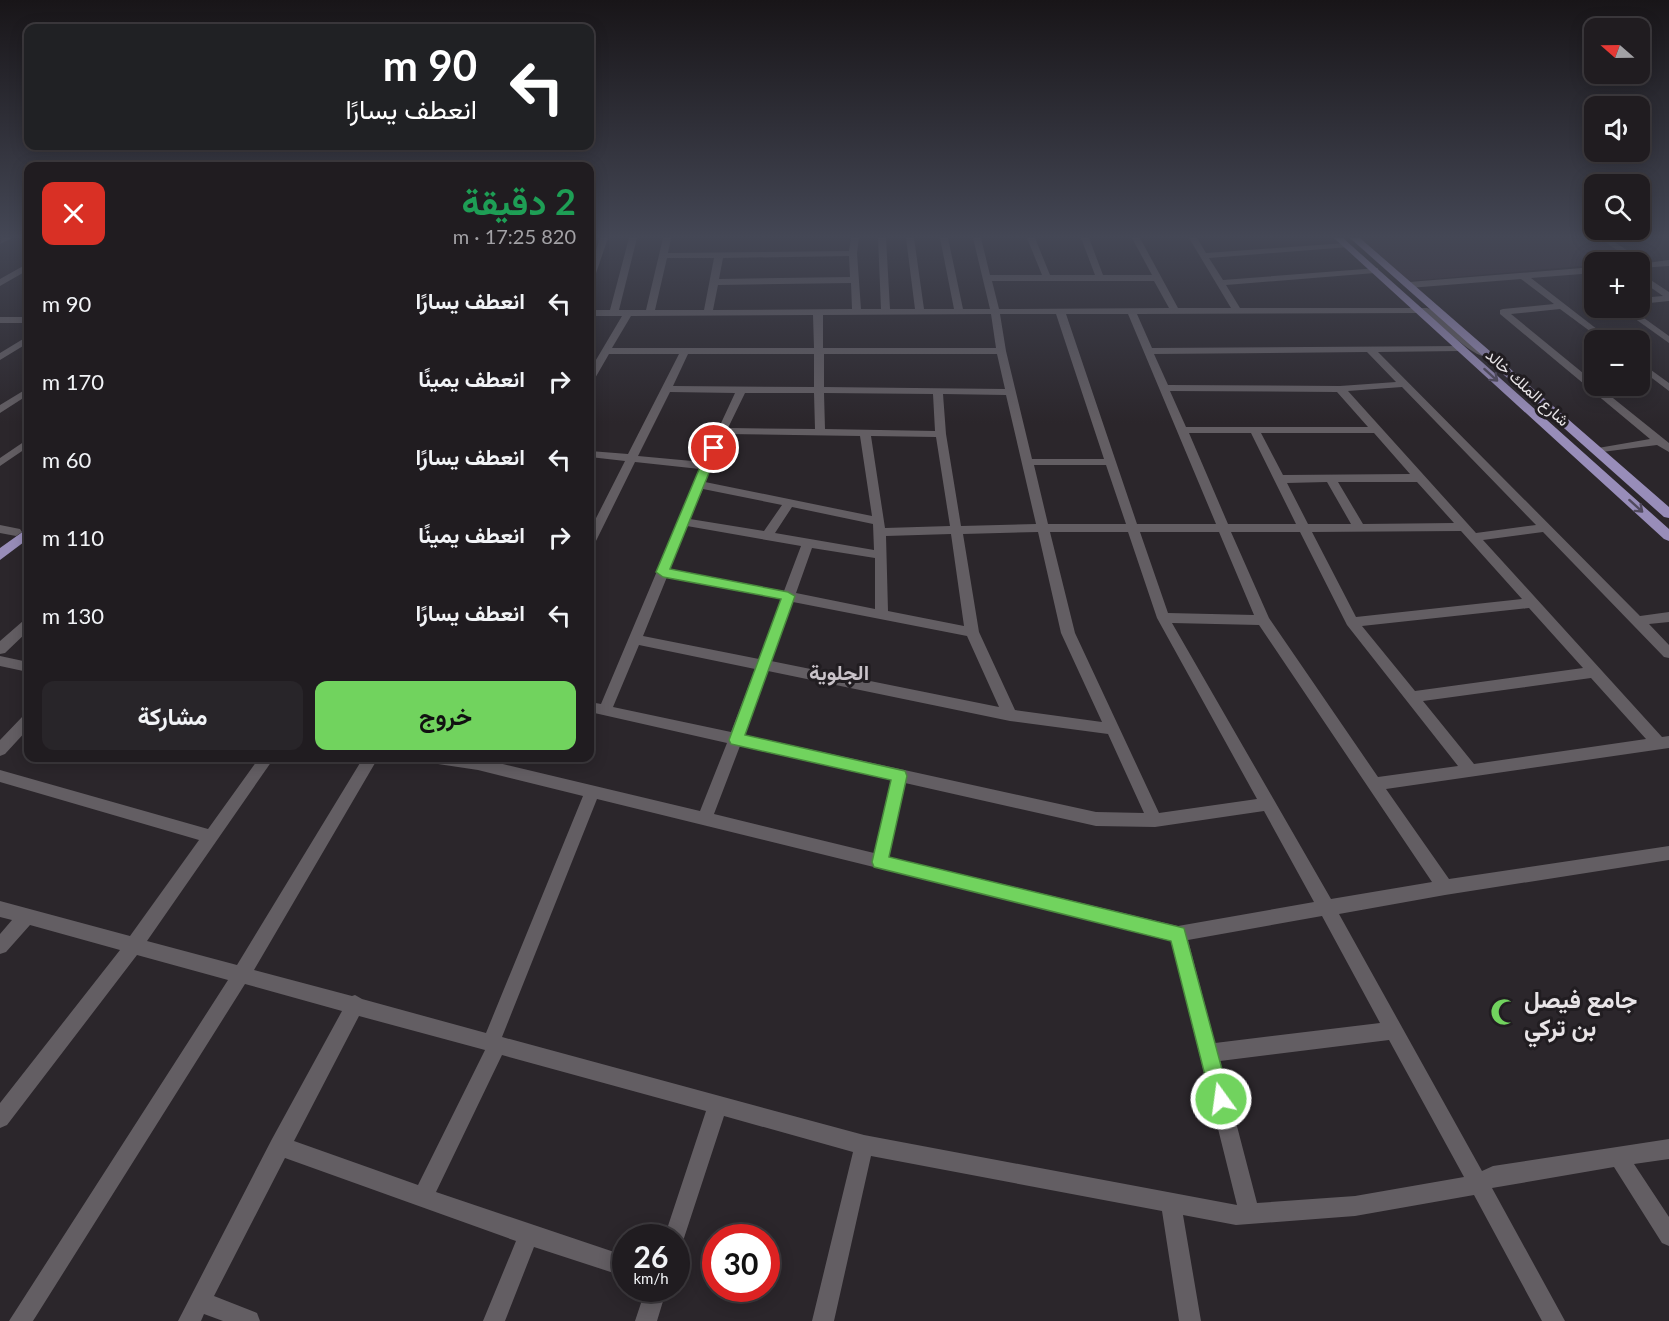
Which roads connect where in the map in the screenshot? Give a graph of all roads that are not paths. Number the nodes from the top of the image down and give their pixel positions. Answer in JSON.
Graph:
{"nodes":[{"id":1,"x":617,"y":300,"type":"edge"},
{"id":2,"x":653,"y":300,"type":"edge"},
{"id":3,"x":710,"y":300,"type":"edge"},
{"id":4,"x":856,"y":300,"type":"edge"},
{"id":5,"x":885,"y":300,"type":"edge"},
{"id":6,"x":918,"y":300,"type":"edge"},
{"id":7,"x":956,"y":300,"type":"edge"},
{"id":8,"x":992,"y":300,"type":"edge"},
{"id":9,"x":1169,"y":300,"type":"edge"},
{"id":10,"x":1230,"y":300,"type":"edge"},
{"id":11,"x":1408,"y":300,"type":"edge"},
{"id":12,"x":1426,"y":300,"type":"edge"},
{"id":13,"x":1554,"y":300,"type":"edge"},
{"id":14,"x":1562,"y":306,"type":"junction"},
{"id":15,"x":1419,"y":310,"type":"junction"},
{"id":16,"x":1060,"y":311,"type":"junction"},
{"id":17,"x":1131,"y":311,"type":"junction"},
{"id":18,"x":1175,"y":311,"type":"junction"},
{"id":19,"x":1237,"y":311,"type":"junction"},
{"id":20,"x":651,"y":312,"type":"junction"},
{"id":21,"x":708,"y":312,"type":"junction"},
{"id":22,"x":818,"y":312,"type":"junction"},
{"id":23,"x":857,"y":312,"type":"junction"},
{"id":24,"x":886,"y":312,"type":"junction"},
{"id":25,"x":920,"y":312,"type":"junction"},
{"id":26,"x":959,"y":312,"type":"junction"},
{"id":27,"x":995,"y":312,"type":"junction"},
{"id":28,"x":594,"y":313,"type":"edge"},
{"id":29,"x":614,"y":313,"type":"junction"},
{"id":30,"x":628,"y":313,"type":"junction"},
{"id":31,"x":1639,"y":318,"type":"edge"},
{"id":32,"x":0,"y":320,"type":"edge"},
{"id":33,"x":24,"y":320,"type":"edge"},
{"id":34,"x":1594,"y":330,"type":"edge"},
{"id":35,"x":1669,"y":340,"type":"edge"},
{"id":36,"x":24,"y":342,"type":"edge"},
{"id":37,"x":1460,"y":348,"type":"junction"},
{"id":38,"x":1370,"y":349,"type":"junction"},
{"id":39,"x":605,"y":351,"type":"junction"},
{"id":40,"x":685,"y":351,"type":"junction"},
{"id":41,"x":819,"y":351,"type":"junction"},
{"id":42,"x":1001,"y":351,"type":"junction"},
{"id":43,"x":1148,"y":351,"type":"junction"},
{"id":44,"x":1490,"y":356,"type":"junction"},
{"id":45,"x":0,"y":357,"type":"edge"},
{"id":46,"x":594,"y":371,"type":"edge"},
{"id":47,"x":1650,"y":374,"type":"edge"},
{"id":48,"x":1669,"y":376,"type":"edge"},
{"id":49,"x":1655,"y":378,"type":"junction"},
{"id":50,"x":1404,"y":384,"type":"junction"},
{"id":51,"x":1164,"y":388,"type":"junction"},
{"id":52,"x":1669,"y":388,"type":"edge"},
{"id":53,"x":665,"y":389,"type":"junction"},
{"id":54,"x":1340,"y":389,"type":"junction"},
{"id":55,"x":741,"y":390,"type":"junction"},
{"id":56,"x":819,"y":390,"type":"junction"},
{"id":57,"x":938,"y":391,"type":"junction"},
{"id":58,"x":1011,"y":392,"type":"junction"},
{"id":59,"x":24,"y":393,"type":"edge"},
{"id":60,"x":0,"y":410,"type":"edge"},
{"id":61,"x":1254,"y":429,"type":"junction"},
{"id":62,"x":1377,"y":429,"type":"junction"},
{"id":63,"x":1182,"y":430,"type":"junction"},
{"id":64,"x":721,"y":431,"type":"junction"},
{"id":65,"x":820,"y":432,"type":"junction"},
{"id":66,"x":865,"y":433,"type":"junction"},
{"id":67,"x":941,"y":434,"type":"junction"},
{"id":68,"x":1659,"y":441,"type":"junction"},
{"id":69,"x":24,"y":445,"type":"edge"},
{"id":70,"x":1669,"y":449,"type":"edge"},
{"id":71,"x":1598,"y":451,"type":"junction"},
{"id":72,"x":594,"y":454,"type":"edge"},
{"id":73,"x":630,"y":459,"type":"junction"},
{"id":74,"x":1027,"y":462,"type":"junction"},
{"id":75,"x":1110,"y":462,"type":"junction"},
{"id":76,"x":0,"y":463,"type":"edge"},
{"id":77,"x":706,"y":466,"type":"junction"},
{"id":78,"x":1421,"y":478,"type":"junction"},
{"id":79,"x":1280,"y":479,"type":"junction"},
{"id":80,"x":1331,"y":479,"type":"junction"},
{"id":81,"x":700,"y":485,"type":"junction"},
{"id":82,"x":789,"y":503,"type":"junction"},
{"id":83,"x":1669,"y":514,"type":"edge"},
{"id":84,"x":684,"y":522,"type":"junction"},
{"id":85,"x":879,"y":526,"type":"junction"},
{"id":86,"x":1304,"y":526,"type":"junction"},
{"id":87,"x":1223,"y":527,"type":"junction"},
{"id":88,"x":1043,"y":528,"type":"junction"},
{"id":89,"x":1132,"y":528,"type":"junction"},
{"id":90,"x":1359,"y":528,"type":"junction"},
{"id":91,"x":1546,"y":528,"type":"junction"},
{"id":92,"x":0,"y":529,"type":"edge"},
{"id":93,"x":956,"y":530,"type":"junction"},
{"id":94,"x":22,"y":532,"type":"edge"},
{"id":95,"x":1469,"y":532,"type":"junction"},
{"id":96,"x":594,"y":533,"type":"edge"},
{"id":97,"x":767,"y":536,"type":"junction"},
{"id":98,"x":1669,"y":536,"type":"edge"},
{"id":99,"x":808,"y":543,"type":"junction"},
{"id":100,"x":0,"y":544,"type":"edge"},
{"id":101,"x":0,"y":555,"type":"edge"},
{"id":102,"x":880,"y":555,"type":"junction"},
{"id":103,"x":663,"y":572,"type":"junction"},
{"id":104,"x":788,"y":596,"type":"junction"},
{"id":105,"x":1532,"y":603,"type":"junction"},
{"id":106,"x":882,"y":614,"type":"junction"},
{"id":107,"x":1669,"y":617,"type":"edge"},
{"id":108,"x":1163,"y":618,"type":"junction"},
{"id":109,"x":1263,"y":620,"type":"junction"},
{"id":110,"x":1638,"y":621,"type":"junction"},
{"id":111,"x":1352,"y":622,"type":"junction"},
{"id":112,"x":24,"y":628,"type":"edge"},
{"id":113,"x":972,"y":632,"type":"junction"},
{"id":114,"x":635,"y":639,"type":"junction"},
{"id":115,"x":0,"y":649,"type":"edge"},
{"id":116,"x":1669,"y":653,"type":"edge"},
{"id":117,"x":0,"y":661,"type":"edge"},
{"id":118,"x":763,"y":665,"type":"junction"},
{"id":119,"x":24,"y":666,"type":"edge"},
{"id":120,"x":1594,"y":672,"type":"junction"},
{"id":121,"x":1412,"y":697,"type":"junction"},
{"id":122,"x":594,"y":708,"type":"edge"},
{"id":123,"x":605,"y":711,"type":"junction"},
{"id":124,"x":1010,"y":715,"type":"junction"},
{"id":125,"x":24,"y":724,"type":"edge"},
{"id":126,"x":1113,"y":729,"type":"junction"},
{"id":127,"x":736,"y":740,"type":"junction"},
{"id":128,"x":1664,"y":743,"type":"edge"},
{"id":129,"x":0,"y":750,"type":"edge"},
{"id":130,"x":264,"y":762,"type":"edge"},
{"id":131,"x":369,"y":762,"type":"edge"},
{"id":132,"x":484,"y":762,"type":"edge"},
{"id":133,"x":1470,"y":770,"type":"junction"},
{"id":134,"x":0,"y":776,"type":"edge"},
{"id":135,"x":899,"y":776,"type":"junction"},
{"id":136,"x":1374,"y":784,"type":"junction"},
{"id":137,"x":592,"y":792,"type":"junction"},
{"id":138,"x":1269,"y":804,"type":"junction"},
{"id":139,"x":704,"y":819,"type":"junction"},
{"id":140,"x":1155,"y":820,"type":"junction"},
{"id":141,"x":209,"y":836,"type":"junction"},
{"id":142,"x":1669,"y":853,"type":"edge"},
{"id":143,"x":880,"y":862,"type":"junction"},
{"id":144,"x":1445,"y":887,"type":"junction"},
{"id":145,"x":1326,"y":907,"type":"junction"},
{"id":146,"x":0,"y":909,"type":"edge"},
{"id":147,"x":27,"y":916,"type":"junction"},
{"id":148,"x":1178,"y":934,"type":"junction"},
{"id":149,"x":134,"y":945,"type":"junction"},
{"id":150,"x":0,"y":946,"type":"edge"},
{"id":151,"x":242,"y":973,"type":"junction"},
{"id":152,"x":355,"y":1004,"type":"junction"},
{"id":153,"x":1394,"y":1030,"type":"junction"},
{"id":154,"x":494,"y":1044,"type":"junction"},
{"id":155,"x":1209,"y":1053,"type":"junction"},
{"id":156,"x":717,"y":1107,"type":"junction"},
{"id":157,"x":0,"y":1118,"type":"edge"},
{"id":158,"x":864,"y":1145,"type":"junction"},
{"id":159,"x":279,"y":1146,"type":"junction"},
{"id":160,"x":1669,"y":1149,"type":"edge"},
{"id":161,"x":1619,"y":1158,"type":"junction"},
{"id":162,"x":1479,"y":1184,"type":"junction"},
{"id":163,"x":423,"y":1197,"type":"junction"},
{"id":164,"x":1171,"y":1203,"type":"junction"},
{"id":165,"x":1250,"y":1214,"type":"junction"},
{"id":166,"x":679,"y":1224,"type":"edge"},
{"id":167,"x":529,"y":1235,"type":"junction"},
{"id":168,"x":1669,"y":1236,"type":"edge"},
{"id":169,"x":612,"y":1262,"type":"edge"},
{"id":170,"x":200,"y":1301,"type":"junction"},
{"id":171,"x":652,"y":1302,"type":"edge"},
{"id":172,"x":20,"y":1321,"type":"edge"},
{"id":173,"x":189,"y":1321,"type":"edge"},
{"id":174,"x":249,"y":1321,"type":"edge"},
{"id":175,"x":494,"y":1321,"type":"edge"},
{"id":176,"x":646,"y":1321,"type":"edge"},
{"id":177,"x":824,"y":1321,"type":"edge"},
{"id":178,"x":1190,"y":1321,"type":"edge"},
{"id":179,"x":1554,"y":1321,"type":"edge"}],
"edges":[{"from":1,"to":29,"type":"street"},
{"from":2,"to":20,"type":"street"},
{"from":3,"to":21,"type":"street"},
{"from":4,"to":23,"type":"street"},
{"from":5,"to":24,"type":"street"},
{"from":6,"to":25,"type":"street"},
{"from":7,"to":26,"type":"street"},
{"from":8,"to":27,"type":"street"},
{"from":9,"to":18,"type":"street"},
{"from":10,"to":19,"type":"street"},
{"from":11,"to":15,"type":"main road","name":"شارع الملك خالد"},
{"from":12,"to":44,"type":"main road","name":"شارع الملك خالد"},
{"from":13,"to":14,"type":"street"},
{"from":14,"to":34,"type":"street"},
{"from":14,"to":68,"type":"street"},
{"from":15,"to":19,"type":"street"},
{"from":15,"to":37,"type":"main road","name":"شارع الملك خالد"},
{"from":15,"to":44,"type":"street"},
{"from":16,"to":17,"type":"street"},
{"from":16,"to":27,"type":"street"},
{"from":16,"to":75,"type":"street"},
{"from":17,"to":18,"type":"street"},
{"from":17,"to":43,"type":"street"},
{"from":18,"to":19,"type":"street"},
{"from":20,"to":21,"type":"street"},
{"from":20,"to":30,"type":"street"},
{"from":21,"to":22,"type":"street"},
{"from":22,"to":23,"type":"street"},
{"from":22,"to":41,"type":"street"},
{"from":23,"to":24,"type":"street"},
{"from":24,"to":25,"type":"street"},
{"from":25,"to":26,"type":"street"},
{"from":26,"to":27,"type":"street"},
{"from":27,"to":42,"type":"street"},
{"from":28,"to":29,"type":"street"},
{"from":29,"to":30,"type":"street"},
{"from":30,"to":39,"type":"street"},
{"from":31,"to":35,"type":"street"},
{"from":32,"to":33,"type":"street"},
{"from":36,"to":45,"type":"street"},
{"from":37,"to":38,"type":"street"},
{"from":37,"to":98,"type":"main road","name":"شارع الملك خالد","one_way":true},
{"from":38,"to":43,"type":"street"},
{"from":38,"to":50,"type":"street"},
{"from":39,"to":40,"type":"street"},
{"from":39,"to":46,"type":"street"},
{"from":40,"to":41,"type":"street"},
{"from":40,"to":53,"type":"street"},
{"from":41,"to":42,"type":"street"},
{"from":41,"to":56,"type":"street"},
{"from":42,"to":58,"type":"street"},
{"from":43,"to":51,"type":"street"},
{"from":44,"to":71,"type":"main road","name":"شارع الملك خالد"},
{"from":47,"to":49,"type":"street"},
{"from":48,"to":49,"type":"street"},
{"from":49,"to":52,"type":"street"},
{"from":50,"to":54,"type":"street"},
{"from":50,"to":91,"type":"street"},
{"from":51,"to":54,"type":"street"},
{"from":51,"to":63,"type":"street"},
{"from":53,"to":55,"type":"street"},
{"from":53,"to":73,"type":"street"},
{"from":54,"to":62,"type":"street"},
{"from":55,"to":56,"type":"street"},
{"from":55,"to":64,"type":"street"},
{"from":56,"to":57,"type":"street"},
{"from":56,"to":65,"type":"street"},
{"from":57,"to":58,"type":"street"},
{"from":57,"to":67,"type":"street"},
{"from":58,"to":74,"type":"street"},
{"from":59,"to":60,"type":"street"},
{"from":61,"to":62,"type":"street"},
{"from":61,"to":63,"type":"street"},
{"from":61,"to":79,"type":"street"},
{"from":62,"to":78,"type":"street"},
{"from":63,"to":87,"type":"street"},
{"from":64,"to":65,"type":"street"},
{"from":64,"to":77,"type":"street"},
{"from":65,"to":66,"type":"street"},
{"from":66,"to":67,"type":"street"},
{"from":66,"to":85,"type":"street"},
{"from":67,"to":93,"type":"street"},
{"from":68,"to":70,"type":"street"},
{"from":68,"to":71,"type":"street"},
{"from":69,"to":76,"type":"street"},
{"from":71,"to":83,"type":"main road","name":"شارع الملك خالد"},
{"from":72,"to":73,"type":"street"},
{"from":73,"to":77,"type":"street"},
{"from":73,"to":96,"type":"street"},
{"from":74,"to":75,"type":"street"},
{"from":74,"to":88,"type":"street"},
{"from":75,"to":89,"type":"street"},
{"from":77,"to":81,"type":"street"},
{"from":78,"to":80,"type":"street"},
{"from":78,"to":95,"type":"street"},
{"from":79,"to":80,"type":"street"},
{"from":79,"to":86,"type":"street"},
{"from":80,"to":90,"type":"street"},
{"from":81,"to":82,"type":"street"},
{"from":81,"to":84,"type":"street"},
{"from":82,"to":85,"type":"street"},
{"from":82,"to":97,"type":"street"},
{"from":84,"to":97,"type":"street"},
{"from":84,"to":103,"type":"street"},
{"from":85,"to":93,"type":"street"},
{"from":85,"to":102,"type":"street"},
{"from":86,"to":87,"type":"street"},
{"from":86,"to":90,"type":"street"},
{"from":86,"to":111,"type":"street"},
{"from":87,"to":89,"type":"street"},
{"from":87,"to":109,"type":"street"},
{"from":88,"to":89,"type":"street"},
{"from":88,"to":93,"type":"street"},
{"from":88,"to":126,"type":"street"},
{"from":89,"to":108,"type":"street"},
{"from":90,"to":95,"type":"street"},
{"from":91,"to":95,"type":"street"},
{"from":91,"to":110,"type":"street"},
{"from":92,"to":94,"type":"street"},
{"from":93,"to":113,"type":"street"},
{"from":94,"to":100,"type":"main road"},
{"from":94,"to":101,"type":"main road"},
{"from":95,"to":105,"type":"street"},
{"from":97,"to":99,"type":"street"},
{"from":99,"to":102,"type":"street"},
{"from":99,"to":104,"type":"street"},
{"from":102,"to":106,"type":"street"},
{"from":103,"to":104,"type":"street"},
{"from":103,"to":114,"type":"street"},
{"from":104,"to":106,"type":"street"},
{"from":104,"to":118,"type":"street"},
{"from":105,"to":111,"type":"street"},
{"from":105,"to":120,"type":"street"},
{"from":106,"to":113,"type":"street"},
{"from":107,"to":110,"type":"street"},
{"from":108,"to":109,"type":"street"},
{"from":108,"to":138,"type":"street"},
{"from":109,"to":136,"type":"street"},
{"from":110,"to":116,"type":"street"},
{"from":111,"to":121,"type":"street"},
{"from":112,"to":115,"type":"street"},
{"from":113,"to":124,"type":"street"},
{"from":114,"to":118,"type":"street"},
{"from":114,"to":123,"type":"street"},
{"from":117,"to":119,"type":"street"},
{"from":118,"to":124,"type":"street"},
{"from":118,"to":127,"type":"street"},
{"from":120,"to":121,"type":"street"},
{"from":120,"to":128,"type":"street"},
{"from":121,"to":133,"type":"street"},
{"from":122,"to":123,"type":"street"},
{"from":123,"to":127,"type":"street"},
{"from":124,"to":126,"type":"street"},
{"from":125,"to":129,"type":"street"},
{"from":126,"to":140,"type":"street"},
{"from":127,"to":135,"type":"street"},
{"from":127,"to":139,"type":"street"},
{"from":128,"to":133,"type":"street"},
{"from":130,"to":141,"type":"street"},
{"from":131,"to":151,"type":"street"},
{"from":132,"to":137,"type":"street"},
{"from":133,"to":136,"type":"street"},
{"from":134,"to":141,"type":"street"},
{"from":135,"to":140,"type":"street"},
{"from":135,"to":143,"type":"street"},
{"from":136,"to":144,"type":"street"},
{"from":137,"to":139,"type":"street"},
{"from":137,"to":154,"type":"street"},
{"from":138,"to":140,"type":"street"},
{"from":138,"to":145,"type":"street"},
{"from":139,"to":143,"type":"street"},
{"from":141,"to":149,"type":"street"},
{"from":142,"to":144,"type":"street"},
{"from":143,"to":148,"type":"street"},
{"from":144,"to":145,"type":"street"},
{"from":145,"to":148,"type":"street"},
{"from":145,"to":153,"type":"street"},
{"from":146,"to":147,"type":"street"},
{"from":147,"to":149,"type":"street"},
{"from":147,"to":150,"type":"street"},
{"from":148,"to":155,"type":"street"},
{"from":149,"to":151,"type":"street"},
{"from":149,"to":157,"type":"street"},
{"from":151,"to":152,"type":"street"},
{"from":151,"to":172,"type":"street"},
{"from":152,"to":154,"type":"street"},
{"from":152,"to":159,"type":"street"},
{"from":153,"to":155,"type":"street"},
{"from":153,"to":162,"type":"street"},
{"from":154,"to":156,"type":"street"},
{"from":154,"to":163,"type":"street"},
{"from":155,"to":165,"type":"street"},
{"from":156,"to":158,"type":"street"},
{"from":156,"to":166,"type":"street"},
{"from":158,"to":164,"type":"street"},
{"from":158,"to":177,"type":"street"},
{"from":159,"to":163,"type":"street"},
{"from":159,"to":170,"type":"street"},
{"from":160,"to":161,"type":"street"},
{"from":161,"to":162,"type":"street"},
{"from":161,"to":168,"type":"street"},
{"from":162,"to":165,"type":"street"},
{"from":162,"to":179,"type":"street"},
{"from":163,"to":167,"type":"street"},
{"from":164,"to":165,"type":"street"},
{"from":164,"to":178,"type":"street"},
{"from":167,"to":169,"type":"street"},
{"from":167,"to":175,"type":"street"},
{"from":170,"to":173,"type":"street"},
{"from":170,"to":174,"type":"street"},
{"from":171,"to":176,"type":"street"}]}
